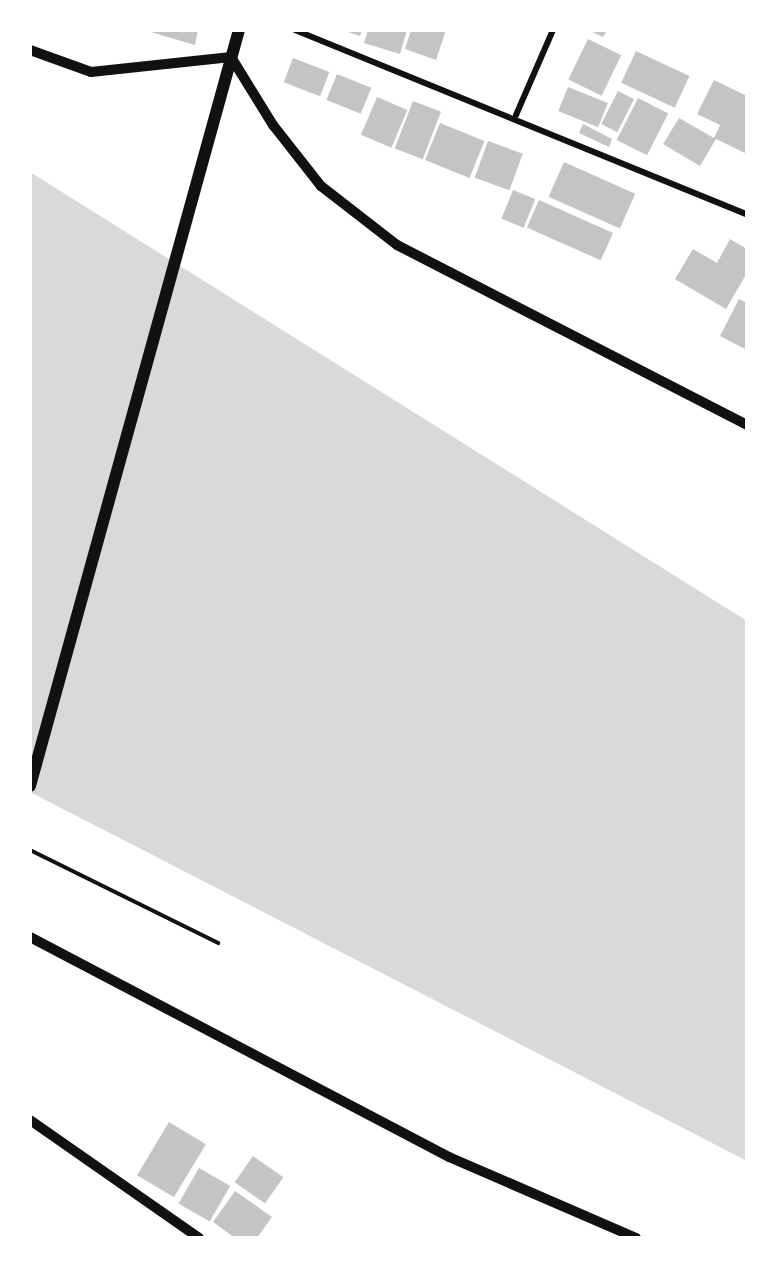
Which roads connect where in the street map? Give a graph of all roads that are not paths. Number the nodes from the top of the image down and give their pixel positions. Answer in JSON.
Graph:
{"nodes":[{"id":1,"x":239,"y":30,"type":"edge"},
{"id":2,"x":295,"y":30,"type":"edge"},
{"id":3,"x":553,"y":30,"type":"edge"},
{"id":4,"x":30,"y":50,"type":"edge"},
{"id":5,"x":231,"y":57,"type":"junction"},
{"id":6,"x":516,"y":115,"type":"junction"},
{"id":7,"x":747,"y":214,"type":"edge"},
{"id":8,"x":747,"y":425,"type":"edge"},
{"id":9,"x":30,"y":786,"type":"edge"},
{"id":10,"x":30,"y":937,"type":"edge"},
{"id":11,"x":30,"y":1120,"type":"edge"},
{"id":12,"x":199,"y":1238,"type":"edge"},
{"id":13,"x":636,"y":1238,"type":"edge"}],
"edges":[{"from":1,"to":5,"type":"main road"},
{"from":2,"to":6,"type":"street"},
{"from":3,"to":6,"type":"street"},
{"from":4,"to":5,"type":"street"},
{"from":5,"to":8,"type":"street"},
{"from":5,"to":9,"type":"main road"},
{"from":6,"to":7,"type":"street"},
{"from":10,"to":13,"type":"street"},
{"from":11,"to":12,"type":"street"}]}
